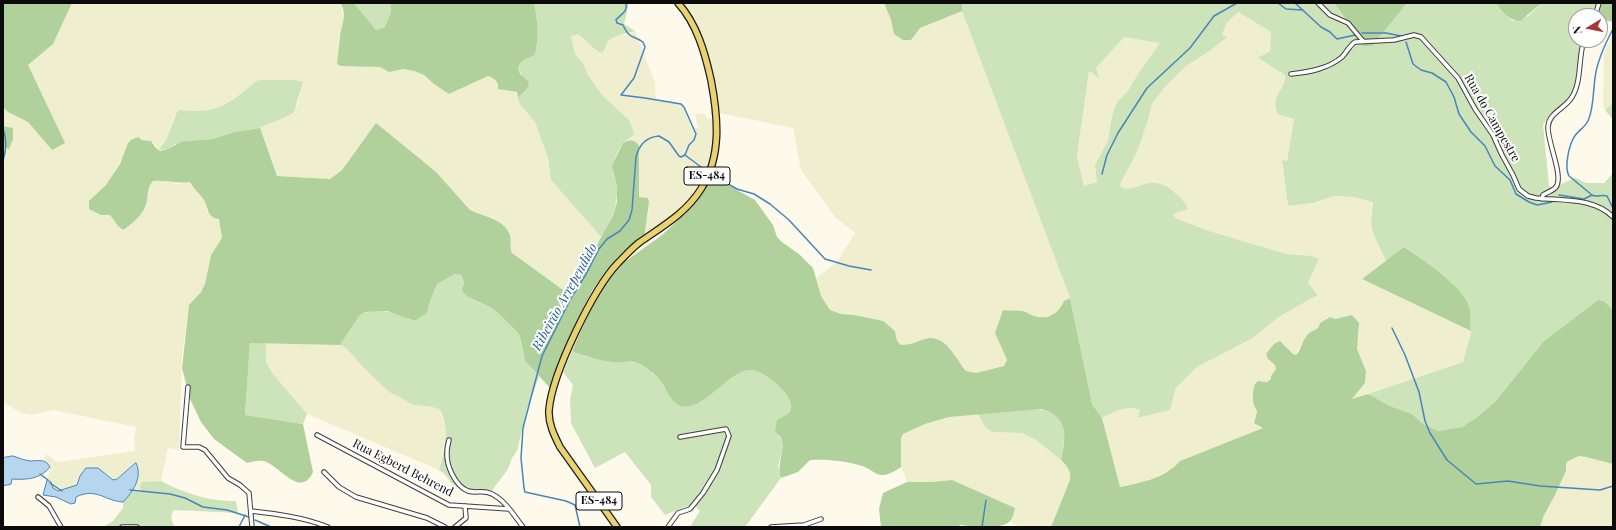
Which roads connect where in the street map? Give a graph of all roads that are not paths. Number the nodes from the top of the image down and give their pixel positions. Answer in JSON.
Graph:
{"nodes":[{"id":1,"x":678,"y":3,"type":"edge"},
{"id":2,"x":1318,"y":3,"type":"edge"},
{"id":3,"x":1363,"y":41,"type":"junction"},
{"id":4,"x":1583,"y":48,"type":"edge"},
{"id":5,"x":1290,"y":74,"type":"dead end"},
{"id":6,"x":1542,"y":199,"type":"junction"},
{"id":7,"x":1613,"y":216,"type":"edge"},
{"id":8,"x":188,"y":388,"type":"dead end"},
{"id":9,"x":317,"y":435,"type":"dead end"},
{"id":10,"x":680,"y":437,"type":"dead end"},
{"id":11,"x":449,"y":440,"type":"dead end"},
{"id":12,"x":324,"y":472,"type":"dead end"},
{"id":13,"x":38,"y":497,"type":"dead end"},
{"id":14,"x":465,"y":506,"type":"junction"},
{"id":15,"x":509,"y":510,"type":"junction"},
{"id":16,"x":251,"y":511,"type":"junction"},
{"id":17,"x":821,"y":519,"type":"dead end"},
{"id":18,"x":61,"y":527,"type":"edge"},
{"id":19,"x":122,"y":527,"type":"edge"},
{"id":20,"x":137,"y":527,"type":"edge"},
{"id":21,"x":252,"y":527,"type":"edge"},
{"id":22,"x":328,"y":527,"type":"edge"},
{"id":23,"x":445,"y":527,"type":"edge"},
{"id":24,"x":454,"y":527,"type":"edge"},
{"id":25,"x":523,"y":527,"type":"edge"},
{"id":26,"x":617,"y":527,"type":"edge"},
{"id":27,"x":668,"y":527,"type":"edge"},
{"id":28,"x":771,"y":527,"type":"edge"}],
"edges":[{"from":1,"to":26,"type":"main road","number":"ES-484"},
{"from":2,"to":3,"type":"street"},
{"from":3,"to":5,"type":"street","name":"Rua do Campestre"},
{"from":3,"to":6,"type":"street","name":"Rua do Campestre"},
{"from":4,"to":6,"type":"street"},
{"from":6,"to":7,"type":"street","name":"Rua do Campestre"},
{"from":8,"to":16,"type":"street"},
{"from":9,"to":14,"type":"street","name":"Rua Egberd Behrend"},
{"from":10,"to":27,"type":"street"},
{"from":11,"to":15,"type":"street"},
{"from":12,"to":23,"type":"street"},
{"from":13,"to":18,"type":"street"},
{"from":14,"to":15,"type":"street","name":"Rua Egberd Behrend"},
{"from":14,"to":24,"type":"street"},
{"from":15,"to":25,"type":"street"},
{"from":16,"to":21,"type":"street"},
{"from":16,"to":22,"type":"street"},
{"from":17,"to":28,"type":"street"},
{"from":19,"to":20,"type":"street"}]}
